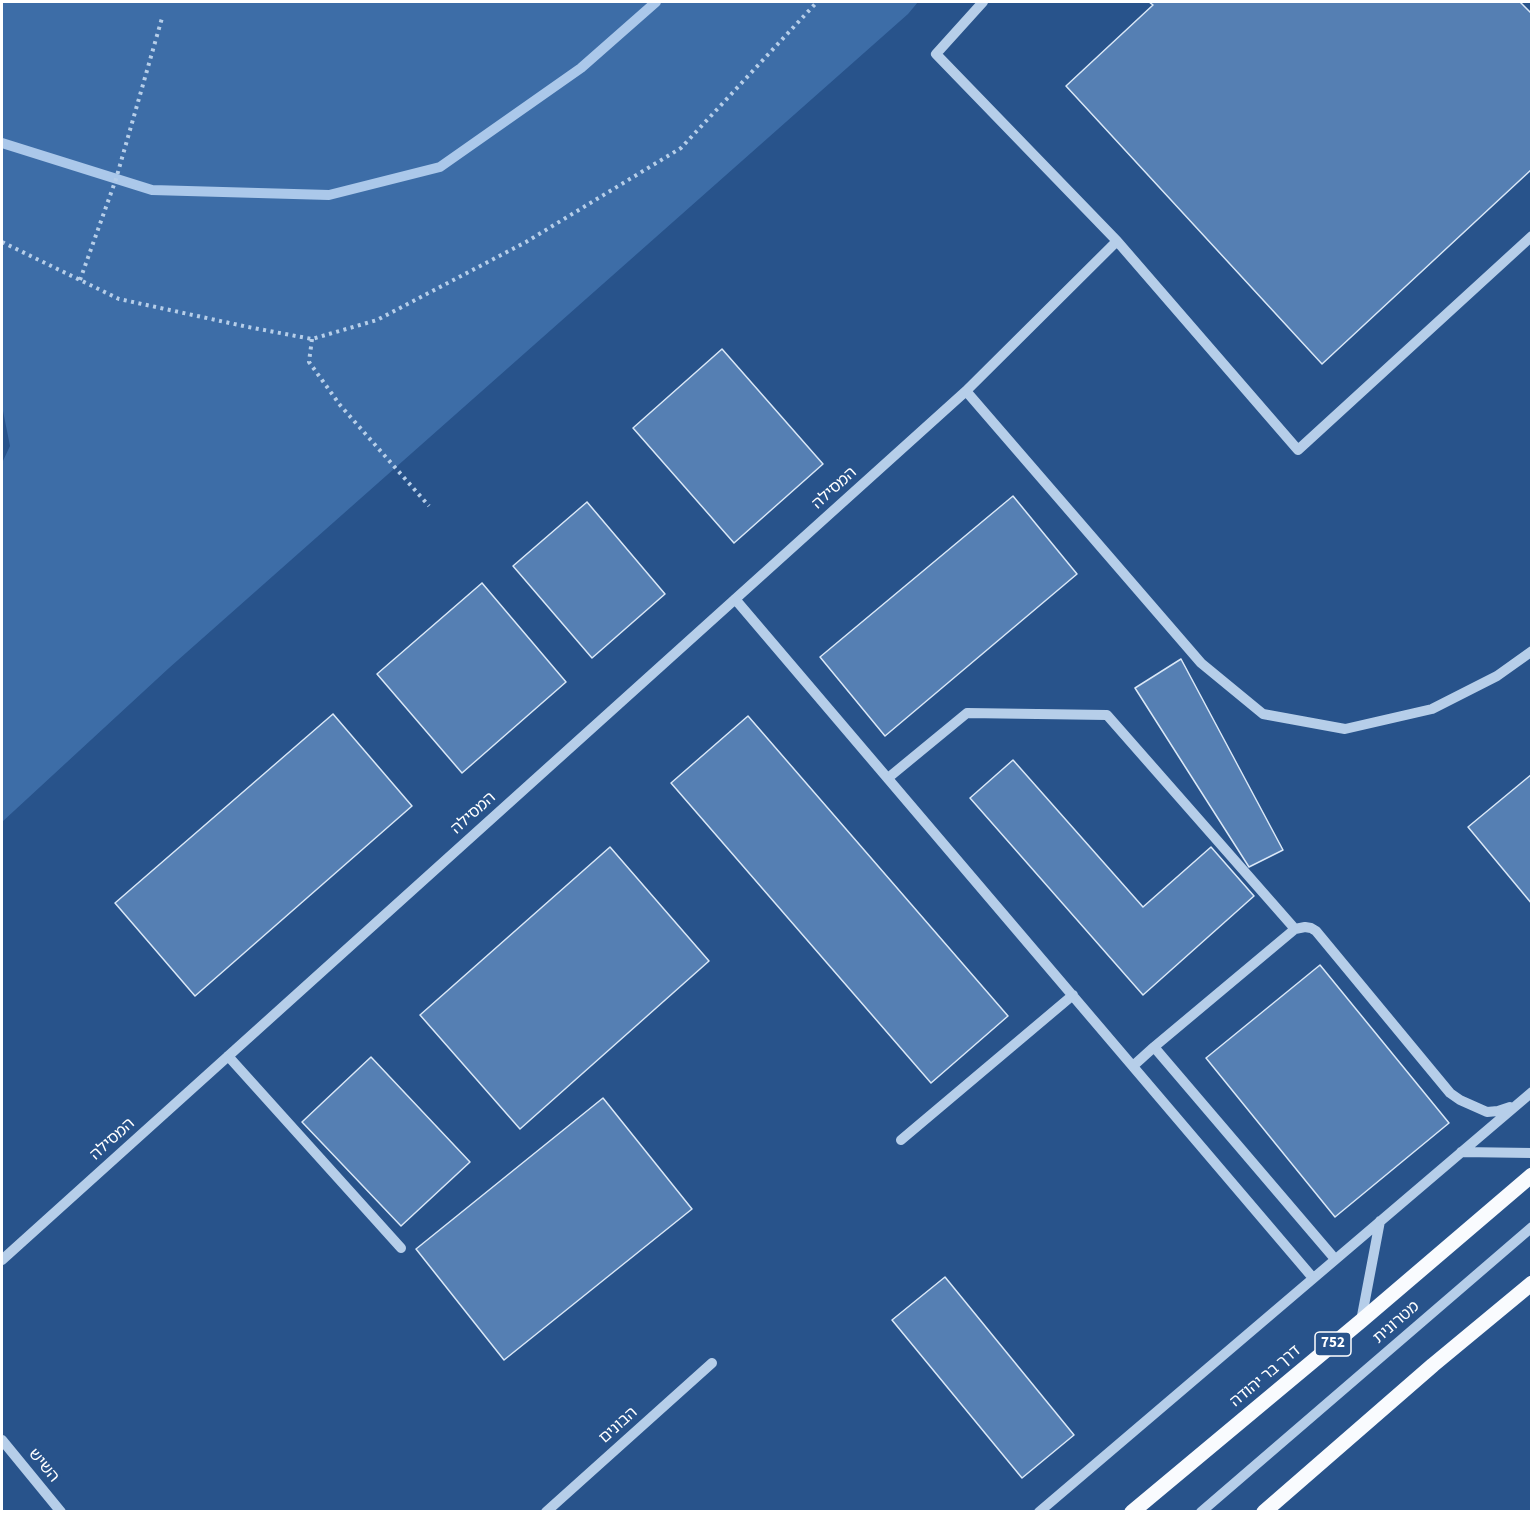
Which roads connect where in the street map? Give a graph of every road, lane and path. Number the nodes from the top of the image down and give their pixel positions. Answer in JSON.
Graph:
{"nodes":[{"id":1,"x":817,"y":2,"type":"edge"},
{"id":2,"x":983,"y":2,"type":"edge"},
{"id":3,"x":162,"y":18,"type":"dead end"},
{"id":4,"x":1532,"y":237,"type":"edge"},
{"id":5,"x":1117,"y":241,"type":"junction"},
{"id":6,"x":2,"y":242,"type":"edge"},
{"id":7,"x":80,"y":280,"type":"junction"},
{"id":8,"x":312,"y":339,"type":"junction"},
{"id":9,"x":966,"y":391,"type":"junction"},
{"id":10,"x":429,"y":506,"type":"dead end"},
{"id":11,"x":735,"y":599,"type":"junction"},
{"id":12,"x":1532,"y":651,"type":"edge"},
{"id":13,"x":888,"y":778,"type":"junction"},
{"id":14,"x":1295,"y":930,"type":"junction"},
{"id":15,"x":1073,"y":995,"type":"junction"},
{"id":16,"x":1154,"y":1047,"type":"junction"},
{"id":17,"x":228,"y":1056,"type":"junction"},
{"id":18,"x":1133,"y":1066,"type":"junction"},
{"id":19,"x":1532,"y":1092,"type":"edge"},
{"id":20,"x":1516,"y":1105,"type":"junction"},
{"id":21,"x":901,"y":1140,"type":"dead end"},
{"id":22,"x":1461,"y":1152,"type":"junction"},
{"id":23,"x":1532,"y":1153,"type":"edge"},
{"id":24,"x":1532,"y":1175,"type":"edge"},
{"id":25,"x":1380,"y":1221,"type":"junction"},
{"id":26,"x":1532,"y":1227,"type":"edge"},
{"id":27,"x":401,"y":1248,"type":"dead end"},
{"id":28,"x":1335,"y":1259,"type":"junction"},
{"id":29,"x":2,"y":1260,"type":"edge"},
{"id":30,"x":1314,"y":1278,"type":"junction"},
{"id":31,"x":1532,"y":1283,"type":"edge"},
{"id":32,"x":1361,"y":1321,"type":"junction"},
{"id":33,"x":712,"y":1363,"type":"dead end"},
{"id":34,"x":2,"y":1440,"type":"edge"},
{"id":35,"x":61,"y":1512,"type":"edge"},
{"id":36,"x":546,"y":1512,"type":"edge"},
{"id":37,"x":1039,"y":1512,"type":"edge"},
{"id":38,"x":1132,"y":1512,"type":"edge"},
{"id":39,"x":1201,"y":1512,"type":"edge"},
{"id":40,"x":1264,"y":1512,"type":"edge"}],
"edges":[{"from":1,"to":8,"type":"path"},
{"from":2,"to":5,"type":"street"},
{"from":3,"to":7,"type":"path"},
{"from":4,"to":5,"type":"street"},
{"from":5,"to":9,"type":"street","name":"המסילה"},
{"from":6,"to":7,"type":"path"},
{"from":7,"to":8,"type":"path"},
{"from":8,"to":10,"type":"path"},
{"from":9,"to":11,"type":"street","name":"המסילה"},
{"from":9,"to":12,"type":"street"},
{"from":11,"to":13,"type":"street"},
{"from":11,"to":17,"type":"street","name":"המסילה"},
{"from":13,"to":14,"type":"street"},
{"from":13,"to":15,"type":"street"},
{"from":14,"to":16,"type":"street"},
{"from":14,"to":20,"type":"street"},
{"from":15,"to":18,"type":"street"},
{"from":15,"to":21,"type":"street"},
{"from":16,"to":18,"type":"street"},
{"from":16,"to":28,"type":"street"},
{"from":17,"to":27,"type":"street"},
{"from":17,"to":29,"type":"street","name":"המסילה"},
{"from":18,"to":30,"type":"street"},
{"from":19,"to":20,"type":"street"},
{"from":20,"to":22,"type":"street"},
{"from":22,"to":23,"type":"street"},
{"from":22,"to":25,"type":"street"},
{"from":24,"to":32,"type":"main road","name":"דרך בר יהודה","number":"752"},
{"from":25,"to":28,"type":"street"},
{"from":25,"to":32,"type":"street"},
{"from":26,"to":39,"type":"street","name":"מטרונית"},
{"from":28,"to":30,"type":"street"},
{"from":30,"to":37,"type":"street"},
{"from":31,"to":40,"type":"main road"},
{"from":32,"to":38,"type":"main road","name":"דרך בר יהודה","number":"752"},
{"from":33,"to":36,"type":"street","name":"הבונים"},
{"from":34,"to":35,"type":"street","name":"השיש"}]}
